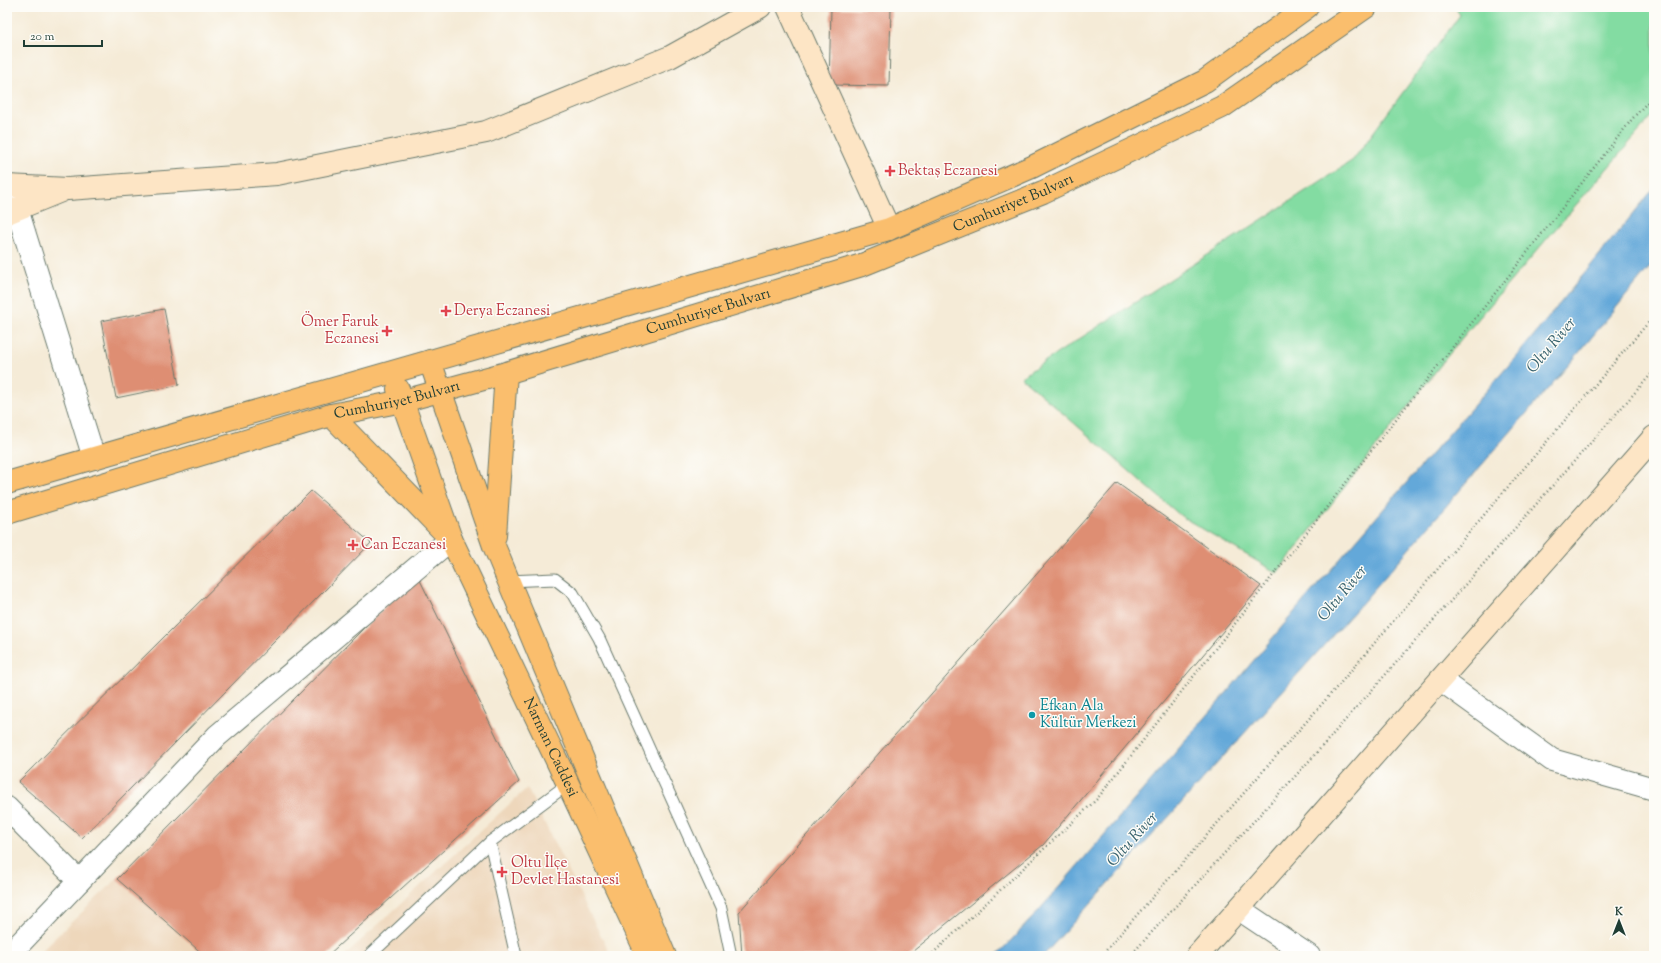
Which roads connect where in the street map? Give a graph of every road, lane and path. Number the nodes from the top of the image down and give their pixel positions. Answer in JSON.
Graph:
{"nodes":[{"id":1,"x":760,"y":7,"type":"edge"},
{"id":2,"x":788,"y":7,"type":"edge"},
{"id":3,"x":1307,"y":7,"type":"edge"},
{"id":4,"x":1366,"y":7,"type":"edge"},
{"id":5,"x":1654,"y":95,"type":"edge"},
{"id":6,"x":7,"y":186,"type":"edge"},
{"id":7,"x":68,"y":189,"type":"junction"},
{"id":8,"x":10,"y":205,"type":"edge"},
{"id":9,"x":890,"y":229,"type":"junction"},
{"id":10,"x":1654,"y":316,"type":"edge"},
{"id":11,"x":430,"y":362,"type":"junction"},
{"id":12,"x":1654,"y":371,"type":"edge"},
{"id":13,"x":392,"y":372,"type":"junction"},
{"id":14,"x":506,"y":373,"type":"junction"},
{"id":15,"x":441,"y":391,"type":"junction"},
{"id":16,"x":402,"y":402,"type":"junction"},
{"id":17,"x":331,"y":415,"type":"junction"},
{"id":18,"x":1654,"y":437,"type":"edge"},
{"id":19,"x":94,"y":458,"type":"junction"},
{"id":20,"x":7,"y":483,"type":"edge"},
{"id":21,"x":7,"y":513,"type":"edge"},
{"id":22,"x":451,"y":539,"type":"junction"},
{"id":23,"x":494,"y":546,"type":"junction"},
{"id":24,"x":508,"y":581,"type":"junction"},
{"id":25,"x":1441,"y":680,"type":"junction"},
{"id":26,"x":568,"y":784,"type":"junction"},
{"id":27,"x":1654,"y":790,"type":"edge"},
{"id":28,"x":7,"y":808,"type":"edge"},
{"id":29,"x":490,"y":842,"type":"junction"},
{"id":30,"x":79,"y":881,"type":"junction"},
{"id":31,"x":1239,"y":909,"type":"junction"},
{"id":32,"x":8,"y":956,"type":"edge"},
{"id":33,"x":369,"y":956,"type":"edge"},
{"id":34,"x":516,"y":956,"type":"edge"},
{"id":35,"x":648,"y":956,"type":"edge"},
{"id":36,"x":665,"y":956,"type":"edge"},
{"id":37,"x":731,"y":956,"type":"edge"},
{"id":38,"x":930,"y":956,"type":"edge"},
{"id":39,"x":1101,"y":956,"type":"edge"},
{"id":40,"x":1130,"y":956,"type":"edge"},
{"id":41,"x":1198,"y":956,"type":"edge"},
{"id":42,"x":1309,"y":956,"type":"edge"}],
"edges":[{"from":1,"to":7,"type":"street"},
{"from":2,"to":9,"type":"street"},
{"from":3,"to":9,"type":"main road","name":"Cumhuriyet Bulvarı"},
{"from":4,"to":14,"type":"main road","name":"Cumhuriyet Bulvarı"},
{"from":5,"to":38,"type":"path"},
{"from":6,"to":7,"type":"street"},
{"from":7,"to":8,"type":"street"},
{"from":8,"to":19,"type":"street"},
{"from":9,"to":11,"type":"main road","name":"Cumhuriyet Bulvarı"},
{"from":10,"to":39,"type":"path"},
{"from":11,"to":13,"type":"main road","name":"Cumhuriyet Bulvarı"},
{"from":11,"to":15,"type":"main road","name":"Narman Caddesi"},
{"from":12,"to":40,"type":"path"},
{"from":13,"to":16,"type":"main road","name":"Narman Caddesi"},
{"from":13,"to":19,"type":"main road","name":"Cumhuriyet Bulvarı"},
{"from":14,"to":15,"type":"main road","name":"Cumhuriyet Bulvarı"},
{"from":14,"to":23,"type":"main road","name":"Narman Caddesi"},
{"from":15,"to":16,"type":"main road","name":"Cumhuriyet Bulvarı"},
{"from":15,"to":23,"type":"main road","name":"Narman Caddesi"},
{"from":16,"to":17,"type":"main road","name":"Cumhuriyet Bulvarı"},
{"from":16,"to":22,"type":"main road","name":"Narman Caddesi"},
{"from":17,"to":21,"type":"main road","name":"Cumhuriyet Bulvarı"},
{"from":17,"to":22,"type":"main road","name":"Narman Caddesi"},
{"from":18,"to":25,"type":"street"},
{"from":19,"to":20,"type":"main road","name":"Cumhuriyet Bulvarı"},
{"from":22,"to":26,"type":"main road","name":"Narman Caddesi"},
{"from":22,"to":30,"type":"street"},
{"from":23,"to":24,"type":"main road","name":"Narman Caddesi"},
{"from":24,"to":36,"type":"main road","name":"Narman Caddesi"},
{"from":24,"to":37,"type":"lane"},
{"from":25,"to":27,"type":"street"},
{"from":25,"to":31,"type":"street"},
{"from":26,"to":29,"type":"lane"},
{"from":26,"to":35,"type":"main road","name":"Narman Caddesi"},
{"from":28,"to":30,"type":"street"},
{"from":29,"to":33,"type":"lane"},
{"from":29,"to":34,"type":"lane"},
{"from":30,"to":32,"type":"street"},
{"from":31,"to":41,"type":"street"},
{"from":31,"to":42,"type":"street"}]}
